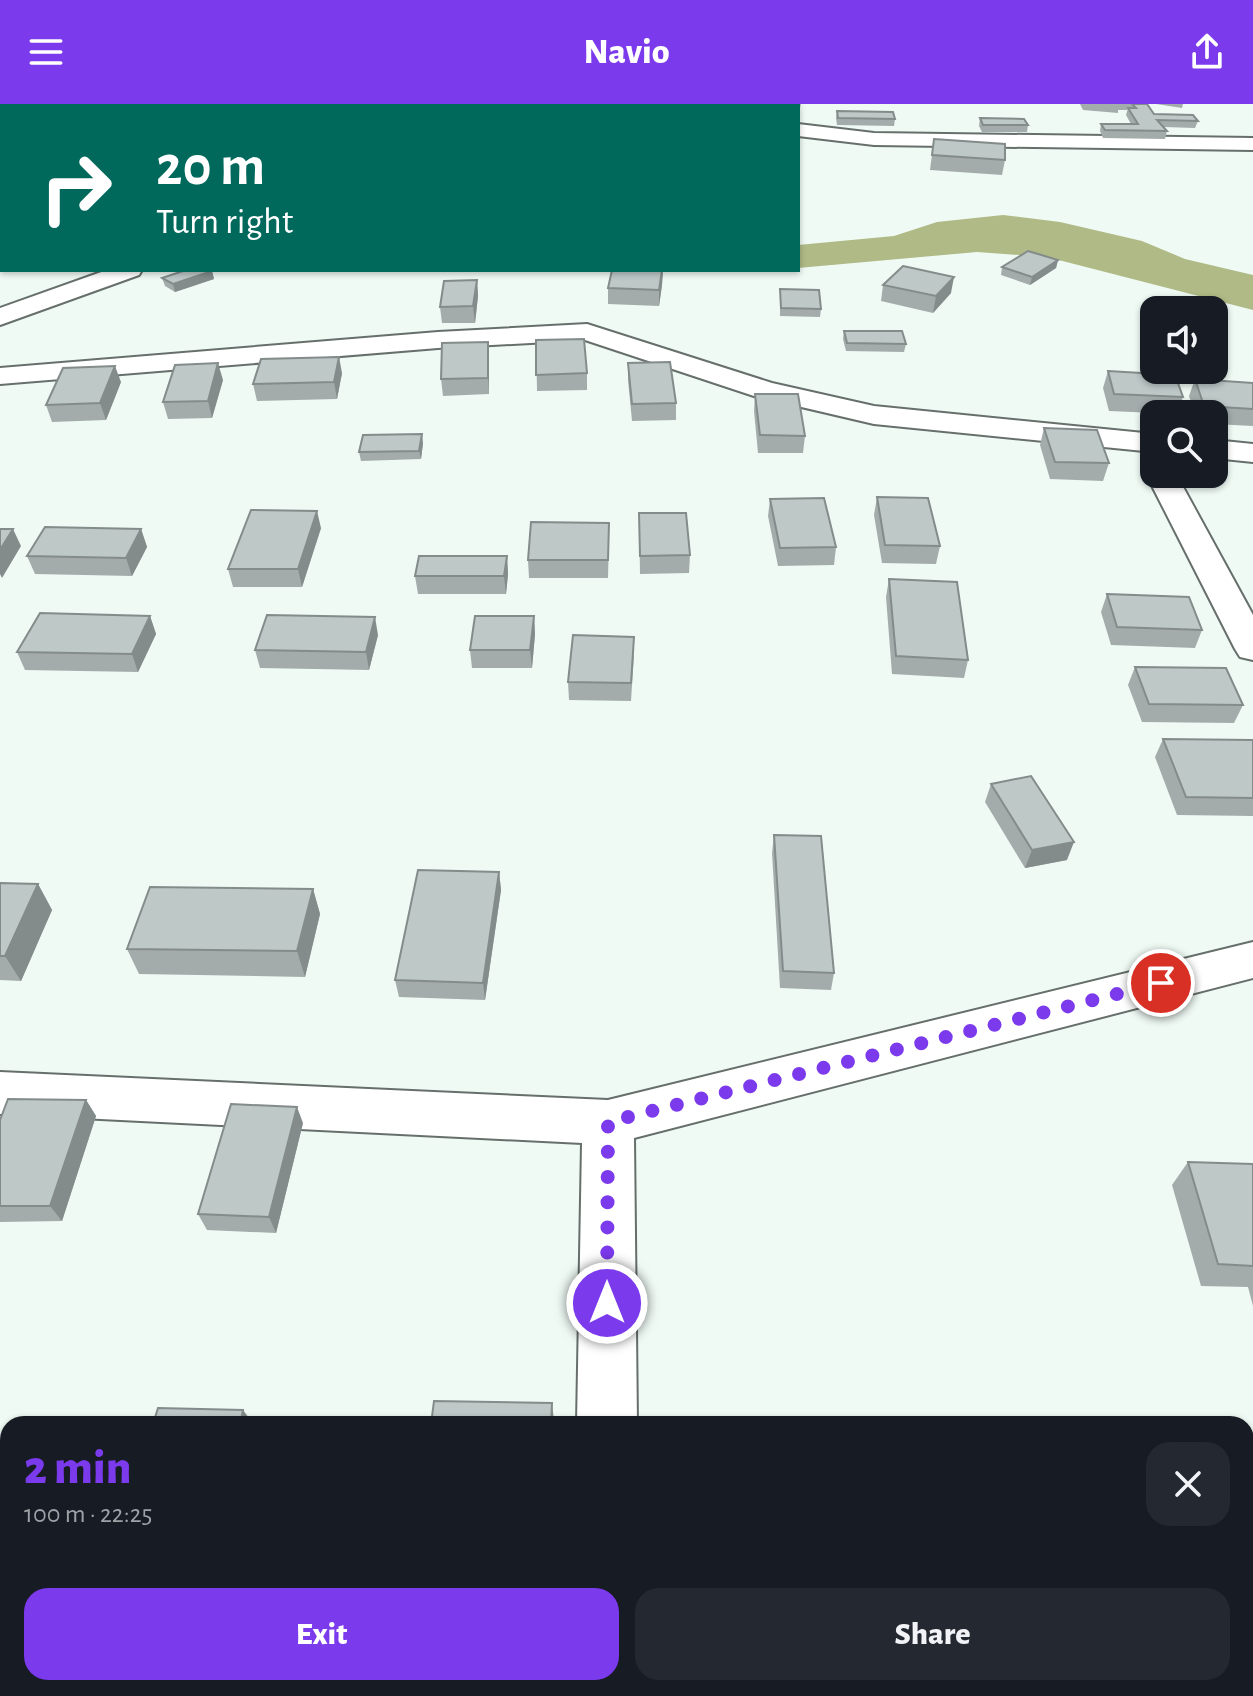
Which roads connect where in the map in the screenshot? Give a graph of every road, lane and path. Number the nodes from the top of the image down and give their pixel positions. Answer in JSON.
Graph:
{"nodes":[{"id":1,"x":800,"y":130,"type":"edge"},
{"id":2,"x":1253,"y":144,"type":"edge"},
{"id":3,"x":124,"y":272,"type":"edge"},
{"id":4,"x":0,"y":317,"type":"edge"},
{"id":5,"x":0,"y":376,"type":"edge"},
{"id":6,"x":1140,"y":447,"type":"edge"},
{"id":7,"x":1228,"y":450,"type":"edge"},
{"id":8,"x":1253,"y":453,"type":"edge"},
{"id":9,"x":1168,"y":488,"type":"edge"},
{"id":10,"x":1253,"y":649,"type":"edge"},
{"id":11,"x":1253,"y":960,"type":"edge"},
{"id":12,"x":0,"y":1093,"type":"edge"},
{"id":13,"x":608,"y":1122,"type":"junction"},
{"id":14,"x":607,"y":1416,"type":"edge"}],
"edges":[{"from":1,"to":2,"type":"street"},
{"from":3,"to":4,"type":"street"},
{"from":5,"to":6,"type":"street"},
{"from":7,"to":8,"type":"street"},
{"from":9,"to":10,"type":"street"},
{"from":11,"to":13,"type":"street"},
{"from":12,"to":13,"type":"street"},
{"from":13,"to":14,"type":"street"}]}
